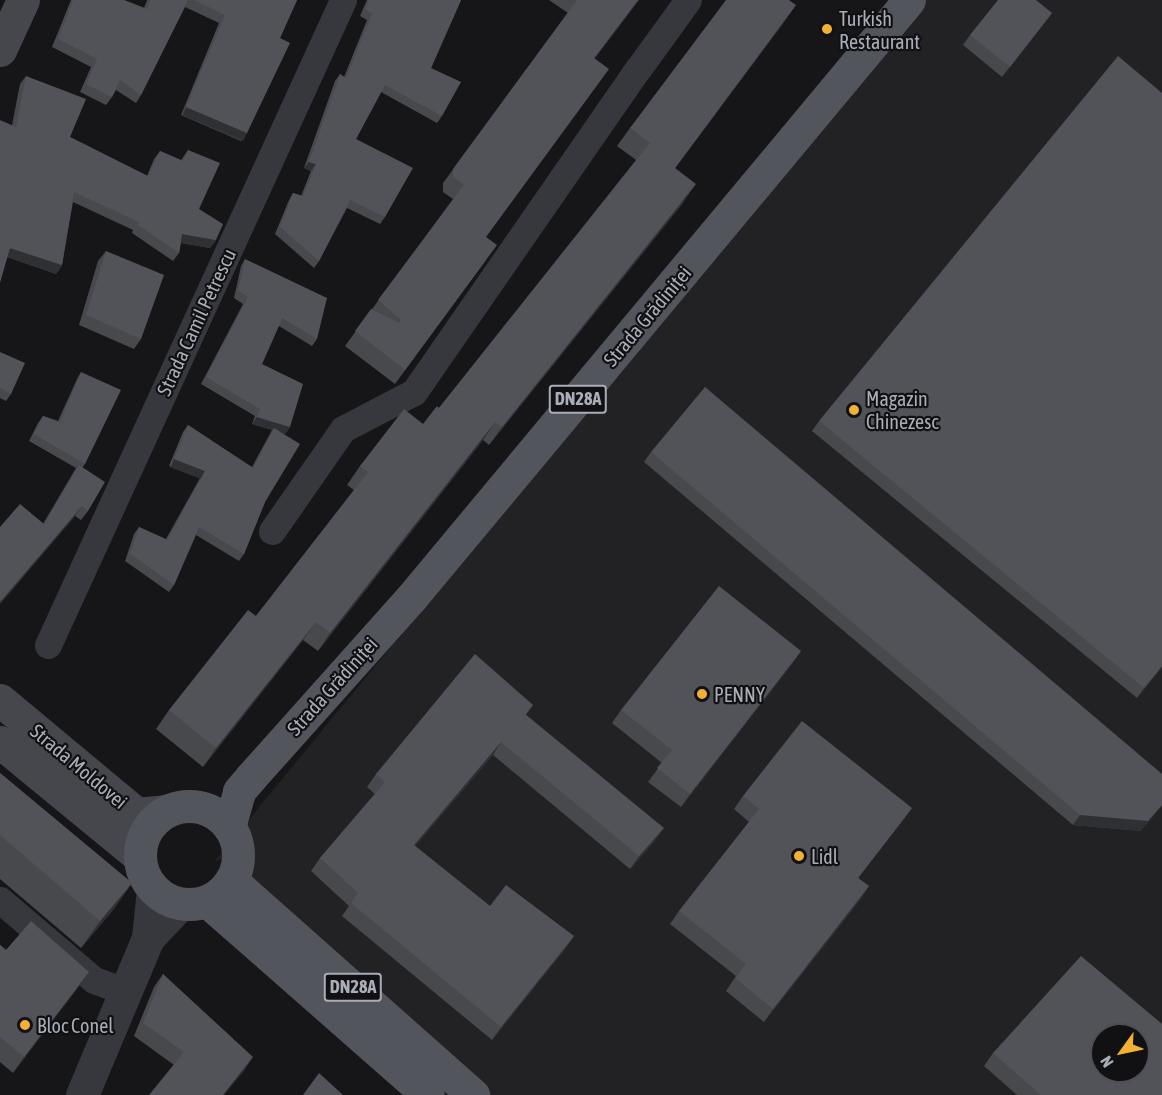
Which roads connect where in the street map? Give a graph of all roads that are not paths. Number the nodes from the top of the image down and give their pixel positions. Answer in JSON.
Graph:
{"nodes":[{"id":1,"x":23,"y":0,"type":"edge"},
{"id":2,"x":343,"y":0,"type":"edge"},
{"id":3,"x":688,"y":0,"type":"edge"},
{"id":4,"x":909,"y":0,"type":"edge"},
{"id":5,"x":0,"y":50,"type":"edge"},
{"id":6,"x":272,"y":531,"type":"dead end"},
{"id":7,"x":48,"y":645,"type":"dead end"},
{"id":8,"x":0,"y":700,"type":"edge"},
{"id":9,"x":0,"y":742,"type":"edge"},
{"id":10,"x":165,"y":812,"type":"junction"},
{"id":11,"x":216,"y":818,"type":"junction"},
{"id":12,"x":140,"y":857,"type":"junction"},
{"id":13,"x":193,"y":893,"type":"junction"},
{"id":14,"x":0,"y":900,"type":"edge"},
{"id":15,"x":124,"y":991,"type":"junction"},
{"id":16,"x":82,"y":1095,"type":"edge"},
{"id":17,"x":428,"y":1095,"type":"edge"},
{"id":18,"x":473,"y":1095,"type":"edge"}],
"edges":[{"from":1,"to":5,"type":"main road"},
{"from":2,"to":7,"type":"street","name":"Strada Camil Petrescu"},
{"from":3,"to":6,"type":"street"},
{"from":4,"to":11,"type":"main road","name":"Strada Grădiniței","number":"DN28A"},
{"from":8,"to":10,"type":"main road","name":"Strada Moldovei"},
{"from":9,"to":12,"type":"main road","name":"Strada Moldovei"},
{"from":10,"to":11,"type":"main road"},
{"from":10,"to":12,"type":"main road"},
{"from":11,"to":13,"type":"main road"},
{"from":12,"to":13,"type":"main road","number":"DN28A"},
{"from":13,"to":15,"type":"street"},
{"from":13,"to":17,"type":"main road","number":"DN28A"},
{"from":13,"to":18,"type":"main road","number":"DN28A"},
{"from":14,"to":15,"type":"street"},
{"from":15,"to":16,"type":"street"}]}
